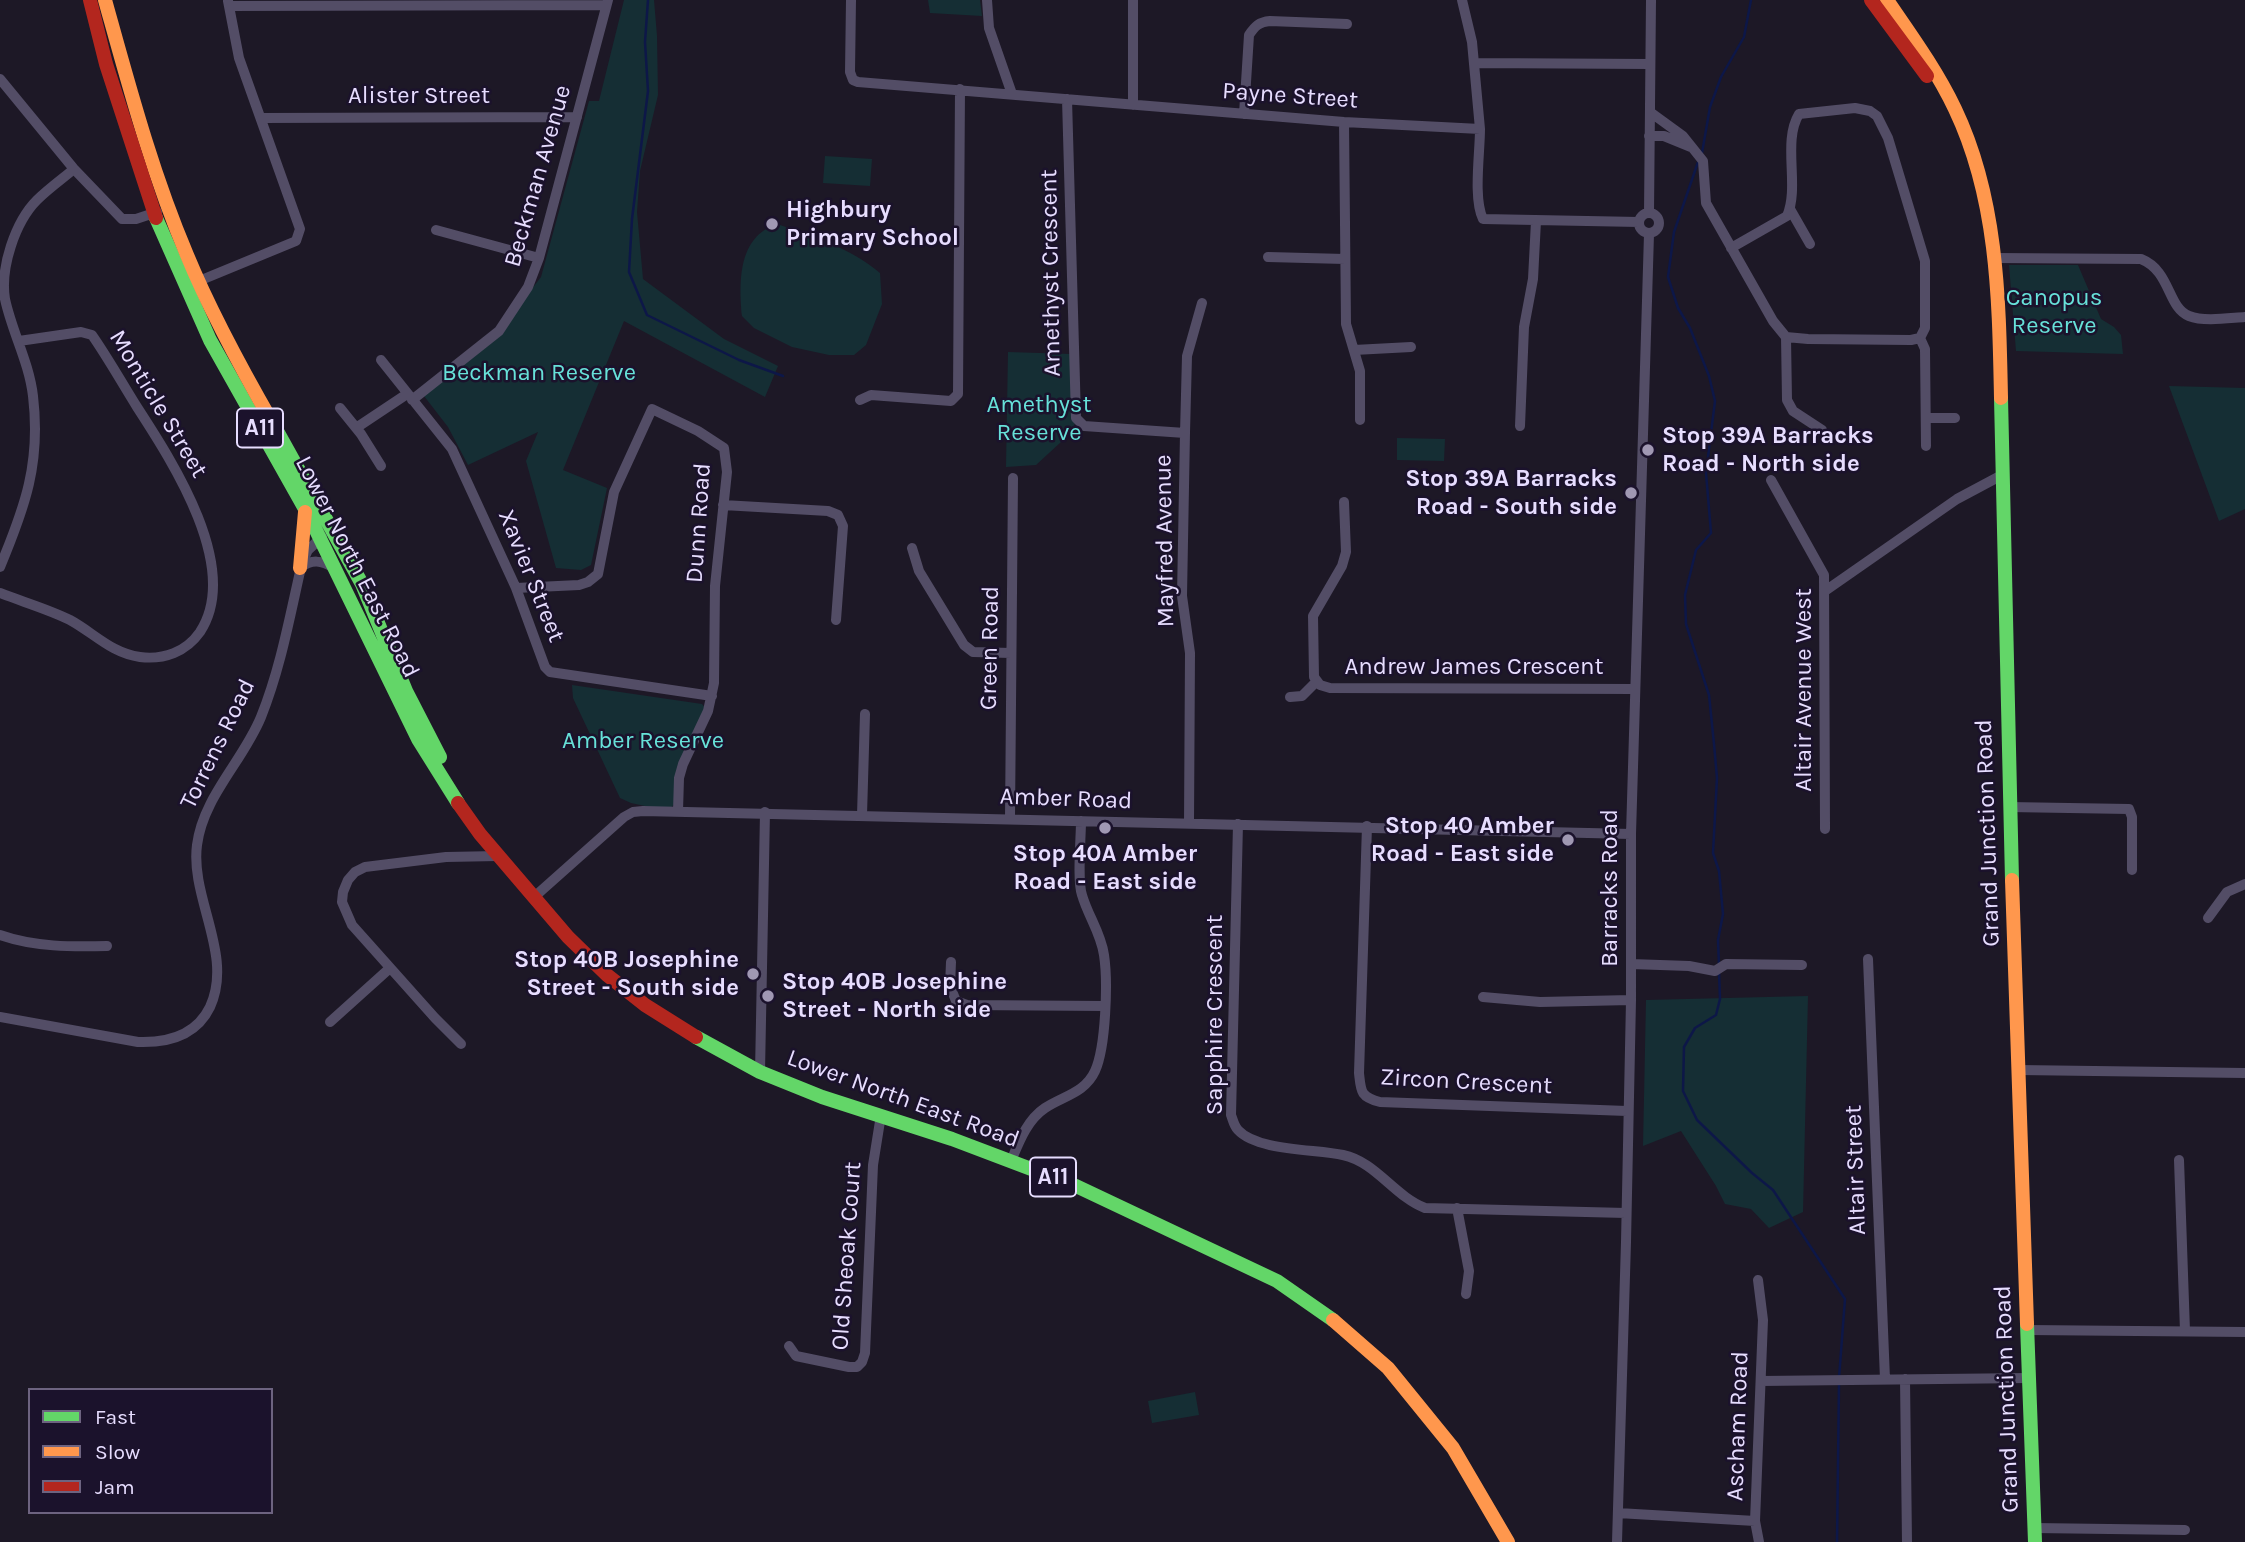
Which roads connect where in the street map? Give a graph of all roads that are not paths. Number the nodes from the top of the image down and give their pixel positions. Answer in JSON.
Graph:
{"nodes":[{"id":1,"x":90,"y":0,"type":"edge"},
{"id":2,"x":104,"y":0,"type":"edge"},
{"id":3,"x":851,"y":0,"type":"edge"},
{"id":4,"x":988,"y":0,"type":"edge"},
{"id":5,"x":1133,"y":0,"type":"edge"},
{"id":6,"x":1462,"y":0,"type":"edge"},
{"id":7,"x":1651,"y":0,"type":"edge"},
{"id":8,"x":1872,"y":0,"type":"edge"},
{"id":9,"x":1887,"y":0,"type":"edge"},
{"id":10,"x":1904,"y":0,"type":"edge"},
{"id":11,"x":229,"y":3,"type":"edge"},
{"id":12,"x":607,"y":3,"type":"edge"},
{"id":13,"x":1900,"y":20,"type":"junction"},
{"id":14,"x":1347,"y":24,"type":"dead end"},
{"id":15,"x":1474,"y":63,"type":"junction"},
{"id":16,"x":1650,"y":65,"type":"junction"},
{"id":17,"x":0,"y":79,"type":"edge"},
{"id":18,"x":960,"y":89,"type":"junction"},
{"id":19,"x":1012,"y":94,"type":"junction"},
{"id":20,"x":1067,"y":99,"type":"junction"},
{"id":21,"x":1133,"y":104,"type":"junction"},
{"id":22,"x":1650,"y":112,"type":"junction"},
{"id":23,"x":1244,"y":114,"type":"junction"},
{"id":24,"x":577,"y":117,"type":"junction"},
{"id":25,"x":261,"y":118,"type":"junction"},
{"id":26,"x":1344,"y":122,"type":"junction"},
{"id":27,"x":1961,"y":127,"type":"junction"},
{"id":28,"x":1480,"y":129,"type":"junction"},
{"id":29,"x":1649,"y":136,"type":"junction"},
{"id":30,"x":1695,"y":149,"type":"junction"},
{"id":31,"x":74,"y":169,"type":"junction"},
{"id":32,"x":1790,"y":209,"type":"junction"},
{"id":33,"x":161,"y":211,"type":"junction"},
{"id":34,"x":1649,"y":213,"type":"junction"},
{"id":35,"x":1536,"y":221,"type":"junction"},
{"id":36,"x":1639,"y":222,"type":"junction"},
{"id":37,"x":436,"y":230,"type":"dead end"},
{"id":38,"x":1649,"y":234,"type":"junction"},
{"id":39,"x":1810,"y":244,"type":"dead end"},
{"id":40,"x":1731,"y":248,"type":"junction"},
{"id":41,"x":1268,"y":257,"type":"dead end"},
{"id":42,"x":538,"y":258,"type":"junction"},
{"id":43,"x":1995,"y":258,"type":"junction"},
{"id":44,"x":1345,"y":259,"type":"junction"},
{"id":45,"x":191,"y":284,"type":"junction"},
{"id":46,"x":1202,"y":303,"type":"dead end"},
{"id":47,"x":2245,"y":317,"type":"edge"},
{"id":48,"x":1786,"y":337,"type":"junction"},
{"id":49,"x":1920,"y":338,"type":"junction"},
{"id":50,"x":19,"y":341,"type":"junction"},
{"id":51,"x":1411,"y":347,"type":"dead end"},
{"id":52,"x":1354,"y":350,"type":"junction"},
{"id":53,"x":381,"y":360,"type":"dead end"},
{"id":54,"x":409,"y":397,"type":"junction"},
{"id":55,"x":860,"y":400,"type":"dead end"},
{"id":56,"x":340,"y":408,"type":"dead end"},
{"id":57,"x":1926,"y":418,"type":"junction"},
{"id":58,"x":1955,"y":418,"type":"dead end"},
{"id":59,"x":1360,"y":420,"type":"dead end"},
{"id":60,"x":1520,"y":426,"type":"dead end"},
{"id":61,"x":356,"y":428,"type":"junction"},
{"id":62,"x":1822,"y":430,"type":"dead end"},
{"id":63,"x":1185,"y":433,"type":"junction"},
{"id":64,"x":1926,"y":446,"type":"dead end"},
{"id":65,"x":381,"y":466,"type":"dead end"},
{"id":66,"x":2001,"y":475,"type":"junction"},
{"id":67,"x":1013,"y":478,"type":"dead end"},
{"id":68,"x":1771,"y":480,"type":"dead end"},
{"id":69,"x":1344,"y":502,"type":"dead end"},
{"id":70,"x":723,"y":505,"type":"junction"},
{"id":71,"x":305,"y":509,"type":"junction"},
{"id":72,"x":334,"y":531,"type":"junction"},
{"id":73,"x":320,"y":538,"type":"junction"},
{"id":74,"x":912,"y":548,"type":"dead end"},
{"id":75,"x":0,"y":567,"type":"edge"},
{"id":76,"x":334,"y":568,"type":"junction"},
{"id":77,"x":300,"y":569,"type":"junction"},
{"id":78,"x":516,"y":588,"type":"junction"},
{"id":79,"x":1825,"y":591,"type":"junction"},
{"id":80,"x":0,"y":593,"type":"edge"},
{"id":81,"x":836,"y":620,"type":"dead end"},
{"id":82,"x":1011,"y":653,"type":"junction"},
{"id":83,"x":1317,"y":681,"type":"junction"},
{"id":84,"x":1634,"y":689,"type":"junction"},
{"id":85,"x":712,"y":695,"type":"junction"},
{"id":86,"x":1290,"y":697,"type":"dead end"},
{"id":87,"x":865,"y":714,"type":"dead end"},
{"id":88,"x":2009,"y":807,"type":"junction"},
{"id":89,"x":678,"y":811,"type":"junction"},
{"id":90,"x":765,"y":812,"type":"junction"},
{"id":91,"x":862,"y":815,"type":"junction"},
{"id":92,"x":1010,"y":818,"type":"junction"},
{"id":93,"x":1082,"y":821,"type":"junction"},
{"id":94,"x":1189,"y":823,"type":"junction"},
{"id":95,"x":1238,"y":824,"type":"junction"},
{"id":96,"x":1367,"y":826,"type":"junction"},
{"id":97,"x":1825,"y":828,"type":"dead end"},
{"id":98,"x":480,"y":834,"type":"junction"},
{"id":99,"x":1631,"y":834,"type":"junction"},
{"id":100,"x":498,"y":856,"type":"junction"},
{"id":101,"x":2132,"y":870,"type":"dead end"},
{"id":102,"x":2245,"y":884,"type":"edge"},
{"id":103,"x":533,"y":898,"type":"junction"},
{"id":104,"x":2208,"y":918,"type":"dead end"},
{"id":105,"x":0,"y":935,"type":"edge"},
{"id":106,"x":107,"y":946,"type":"dead end"},
{"id":107,"x":1868,"y":959,"type":"dead end"},
{"id":108,"x":951,"y":962,"type":"dead end"},
{"id":109,"x":1631,"y":964,"type":"junction"},
{"id":110,"x":1802,"y":965,"type":"dead end"},
{"id":111,"x":390,"y":968,"type":"junction"},
{"id":112,"x":1483,"y":997,"type":"dead end"},
{"id":113,"x":1631,"y":1000,"type":"junction"},
{"id":114,"x":1105,"y":1006,"type":"junction"},
{"id":115,"x":0,"y":1017,"type":"edge"},
{"id":116,"x":330,"y":1022,"type":"dead end"},
{"id":117,"x":461,"y":1044,"type":"dead end"},
{"id":118,"x":2019,"y":1070,"type":"junction"},
{"id":119,"x":760,"y":1072,"type":"junction"},
{"id":120,"x":2245,"y":1073,"type":"edge"},
{"id":121,"x":1628,"y":1111,"type":"junction"},
{"id":122,"x":881,"y":1115,"type":"junction"},
{"id":123,"x":2179,"y":1160,"type":"dead end"},
{"id":124,"x":1011,"y":1161,"type":"junction"},
{"id":125,"x":1457,"y":1208,"type":"junction"},
{"id":126,"x":1626,"y":1213,"type":"junction"},
{"id":127,"x":1758,"y":1280,"type":"dead end"},
{"id":128,"x":1466,"y":1294,"type":"dead end"},
{"id":129,"x":2028,"y":1329,"type":"junction"},
{"id":130,"x":2185,"y":1331,"type":"junction"},
{"id":131,"x":2245,"y":1332,"type":"edge"},
{"id":132,"x":789,"y":1346,"type":"dead end"},
{"id":133,"x":2029,"y":1378,"type":"junction"},
{"id":134,"x":1885,"y":1379,"type":"junction"},
{"id":135,"x":1905,"y":1379,"type":"junction"},
{"id":136,"x":1761,"y":1381,"type":"junction"},
{"id":137,"x":1618,"y":1513,"type":"junction"},
{"id":138,"x":1755,"y":1521,"type":"junction"},
{"id":139,"x":2185,"y":1530,"type":"dead end"},
{"id":140,"x":2034,"y":1535,"type":"edge"},
{"id":141,"x":1508,"y":1542,"type":"edge"},
{"id":142,"x":1617,"y":1542,"type":"edge"},
{"id":143,"x":1759,"y":1542,"type":"edge"},
{"id":144,"x":1907,"y":1542,"type":"edge"}],
"edges":[{"from":1,"to":33,"type":"main road","name":"Lower North East Road","number":"A11"},
{"from":2,"to":33,"type":"main road","name":"Lower North East Road","number":"A11"},
{"from":3,"to":18,"type":"street","name":"Payne Street"},
{"from":4,"to":19,"type":"street"},
{"from":5,"to":21,"type":"street"},
{"from":6,"to":15,"type":"street"},
{"from":7,"to":16,"type":"street"},
{"from":8,"to":27,"type":"main road","name":"Grand Junction Road"},
{"from":9,"to":13,"type":"main road","name":"Grand Junction Road"},
{"from":10,"to":13,"type":"main road"},
{"from":11,"to":12,"type":"street"},
{"from":11,"to":25,"type":"street"},
{"from":12,"to":24,"type":"street","name":"Beckman Avenue"},
{"from":13,"to":27,"type":"main road","name":"Grand Junction Road"},
{"from":14,"to":23,"type":"street"},
{"from":15,"to":16,"type":"street"},
{"from":15,"to":28,"type":"street"},
{"from":16,"to":22,"type":"street"},
{"from":17,"to":31,"type":"street"},
{"from":18,"to":19,"type":"street","name":"Payne Street"},
{"from":18,"to":55,"type":"street"},
{"from":19,"to":20,"type":"street","name":"Payne Street"},
{"from":20,"to":21,"type":"street","name":"Payne Street"},
{"from":20,"to":63,"type":"street","name":"Amethyst Crescent"},
{"from":21,"to":23,"type":"street","name":"Payne Street"},
{"from":22,"to":29,"type":"street"},
{"from":22,"to":30,"type":"street"},
{"from":23,"to":26,"type":"street","name":"Payne Street"},
{"from":24,"to":25,"type":"street","name":"Alister Street"},
{"from":24,"to":42,"type":"street","name":"Beckman Avenue"},
{"from":25,"to":45,"type":"street"},
{"from":26,"to":28,"type":"street","name":"Payne Street"},
{"from":26,"to":44,"type":"street"},
{"from":27,"to":43,"type":"main road","name":"Grand Junction Road"},
{"from":28,"to":35,"type":"street"},
{"from":29,"to":30,"type":"street"},
{"from":29,"to":34,"type":"street"},
{"from":30,"to":40,"type":"street"},
{"from":31,"to":33,"type":"street"},
{"from":31,"to":50,"type":"street"},
{"from":32,"to":39,"type":"street"},
{"from":32,"to":40,"type":"street"},
{"from":32,"to":49,"type":"street"},
{"from":33,"to":45,"type":"main road","name":"Lower North East Road","number":"A11"},
{"from":34,"to":36,"type":"street"},
{"from":34,"to":38,"type":"street"},
{"from":35,"to":36,"type":"street"},
{"from":35,"to":60,"type":"street"},
{"from":36,"to":38,"type":"street"},
{"from":37,"to":42,"type":"street"},
{"from":38,"to":84,"type":"street","name":"Barracks Road"},
{"from":40,"to":48,"type":"street"},
{"from":41,"to":44,"type":"street"},
{"from":42,"to":54,"type":"street","name":"Beckman Avenue"},
{"from":43,"to":47,"type":"street"},
{"from":43,"to":66,"type":"main road","name":"Grand Junction Road"},
{"from":44,"to":52,"type":"street"},
{"from":45,"to":71,"type":"main road","name":"Lower North East Road","number":"A11"},
{"from":45,"to":72,"type":"main road","name":"Lower North East Road","number":"A11"},
{"from":46,"to":63,"type":"street","name":"Mayfred Avenue"},
{"from":48,"to":49,"type":"street"},
{"from":48,"to":62,"type":"street"},
{"from":49,"to":57,"type":"street"},
{"from":50,"to":75,"type":"street"},
{"from":50,"to":80,"type":"street","name":"Monticle Street"},
{"from":51,"to":52,"type":"street"},
{"from":52,"to":59,"type":"street"},
{"from":53,"to":54,"type":"street","name":"Xavier Street"},
{"from":54,"to":61,"type":"street","name":"Beckman Avenue"},
{"from":54,"to":78,"type":"street","name":"Xavier Street"},
{"from":56,"to":61,"type":"street"},
{"from":57,"to":58,"type":"street"},
{"from":57,"to":64,"type":"street"},
{"from":61,"to":65,"type":"street"},
{"from":63,"to":94,"type":"street","name":"Mayfred Avenue"},
{"from":66,"to":79,"type":"street"},
{"from":66,"to":88,"type":"main road","name":"Grand Junction Road"},
{"from":67,"to":82,"type":"street","name":"Green Road"},
{"from":68,"to":79,"type":"street","name":"Altair Avenue West"},
{"from":69,"to":83,"type":"street","name":"Andrew James Crescent"},
{"from":70,"to":78,"type":"street","name":"Dunn Road"},
{"from":70,"to":81,"type":"street"},
{"from":70,"to":85,"type":"street","name":"Dunn Road"},
{"from":71,"to":73,"type":"main road","name":"Lower North East Road","number":"A11"},
{"from":71,"to":77,"type":"main road"},
{"from":72,"to":73,"type":"street","name":"Torrens Road"},
{"from":72,"to":98,"type":"main road","name":"Lower North East Road","number":"A11"},
{"from":73,"to":76,"type":"main road","name":"Lower North East Road","number":"A11"},
{"from":73,"to":77,"type":"street","name":"Torrens Road"},
{"from":74,"to":82,"type":"street"},
{"from":76,"to":77,"type":"street"},
{"from":76,"to":98,"type":"main road","name":"Lower North East Road","number":"A11"},
{"from":77,"to":115,"type":"street","name":"Torrens Road"},
{"from":78,"to":85,"type":"street","name":"Xavier Street"},
{"from":79,"to":97,"type":"street","name":"Altair Avenue West"},
{"from":82,"to":92,"type":"street","name":"Green Road"},
{"from":83,"to":84,"type":"street","name":"Andrew James Crescent"},
{"from":83,"to":86,"type":"street","name":"Andrew James Crescent"},
{"from":84,"to":99,"type":"street","name":"Barracks Road"},
{"from":85,"to":89,"type":"street","name":"Dunn Road"},
{"from":87,"to":91,"type":"street"},
{"from":88,"to":101,"type":"street"},
{"from":88,"to":118,"type":"main road","name":"Grand Junction Road"},
{"from":89,"to":90,"type":"street","name":"Amber Road"},
{"from":89,"to":103,"type":"street","name":"Amber Road"},
{"from":90,"to":91,"type":"street","name":"Amber Road"},
{"from":90,"to":119,"type":"street"},
{"from":91,"to":92,"type":"street","name":"Amber Road"},
{"from":92,"to":93,"type":"street","name":"Amber Road"},
{"from":93,"to":94,"type":"street","name":"Amber Road"},
{"from":93,"to":114,"type":"street"},
{"from":94,"to":95,"type":"street","name":"Amber Road"},
{"from":95,"to":96,"type":"street","name":"Amber Road"},
{"from":95,"to":125,"type":"street","name":"Sapphire Crescent"},
{"from":96,"to":99,"type":"street","name":"Amber Road"},
{"from":96,"to":121,"type":"street","name":"Zircon Crescent"},
{"from":98,"to":100,"type":"main road","name":"Lower North East Road","number":"A11"},
{"from":99,"to":109,"type":"street","name":"Barracks Road"},
{"from":100,"to":103,"type":"main road","name":"Lower North East Road","number":"A11"},
{"from":100,"to":111,"type":"street"},
{"from":102,"to":104,"type":"street"},
{"from":103,"to":119,"type":"main road","name":"Lower North East Road","number":"A11"},
{"from":105,"to":106,"type":"street"},
{"from":107,"to":134,"type":"street","name":"Altair Street"},
{"from":108,"to":114,"type":"street"},
{"from":109,"to":110,"type":"street"},
{"from":109,"to":113,"type":"street","name":"Barracks Road"},
{"from":111,"to":116,"type":"street"},
{"from":111,"to":117,"type":"street"},
{"from":112,"to":113,"type":"street"},
{"from":113,"to":121,"type":"street","name":"Barracks Road"},
{"from":114,"to":124,"type":"street"},
{"from":118,"to":120,"type":"street"},
{"from":118,"to":129,"type":"main road","name":"Grand Junction Road"},
{"from":119,"to":122,"type":"main road","name":"Lower North East Road","number":"A11"},
{"from":121,"to":126,"type":"street","name":"Barracks Road"},
{"from":122,"to":124,"type":"main road","name":"Lower North East Road","number":"A11"},
{"from":122,"to":132,"type":"street","name":"Old Sheoak Court"},
{"from":123,"to":130,"type":"street"},
{"from":124,"to":141,"type":"main road","name":"Lower North East Road","number":"A11"},
{"from":125,"to":126,"type":"street","name":"Sapphire Crescent"},
{"from":125,"to":128,"type":"street"},
{"from":126,"to":137,"type":"street","name":"Barracks Road"},
{"from":127,"to":136,"type":"street","name":"Ascham Road"},
{"from":129,"to":130,"type":"street"},
{"from":129,"to":133,"type":"main road","name":"Grand Junction Road"},
{"from":130,"to":131,"type":"street"},
{"from":133,"to":135,"type":"street"},
{"from":133,"to":140,"type":"main road","name":"Grand Junction Road"},
{"from":134,"to":135,"type":"street"},
{"from":134,"to":136,"type":"street"},
{"from":135,"to":144,"type":"street"},
{"from":136,"to":138,"type":"street","name":"Ascham Road"},
{"from":137,"to":138,"type":"street","name":"Ascham Road"},
{"from":137,"to":142,"type":"street","name":"Barracks Road"},
{"from":138,"to":143,"type":"street"},
{"from":139,"to":140,"type":"street"}]}
